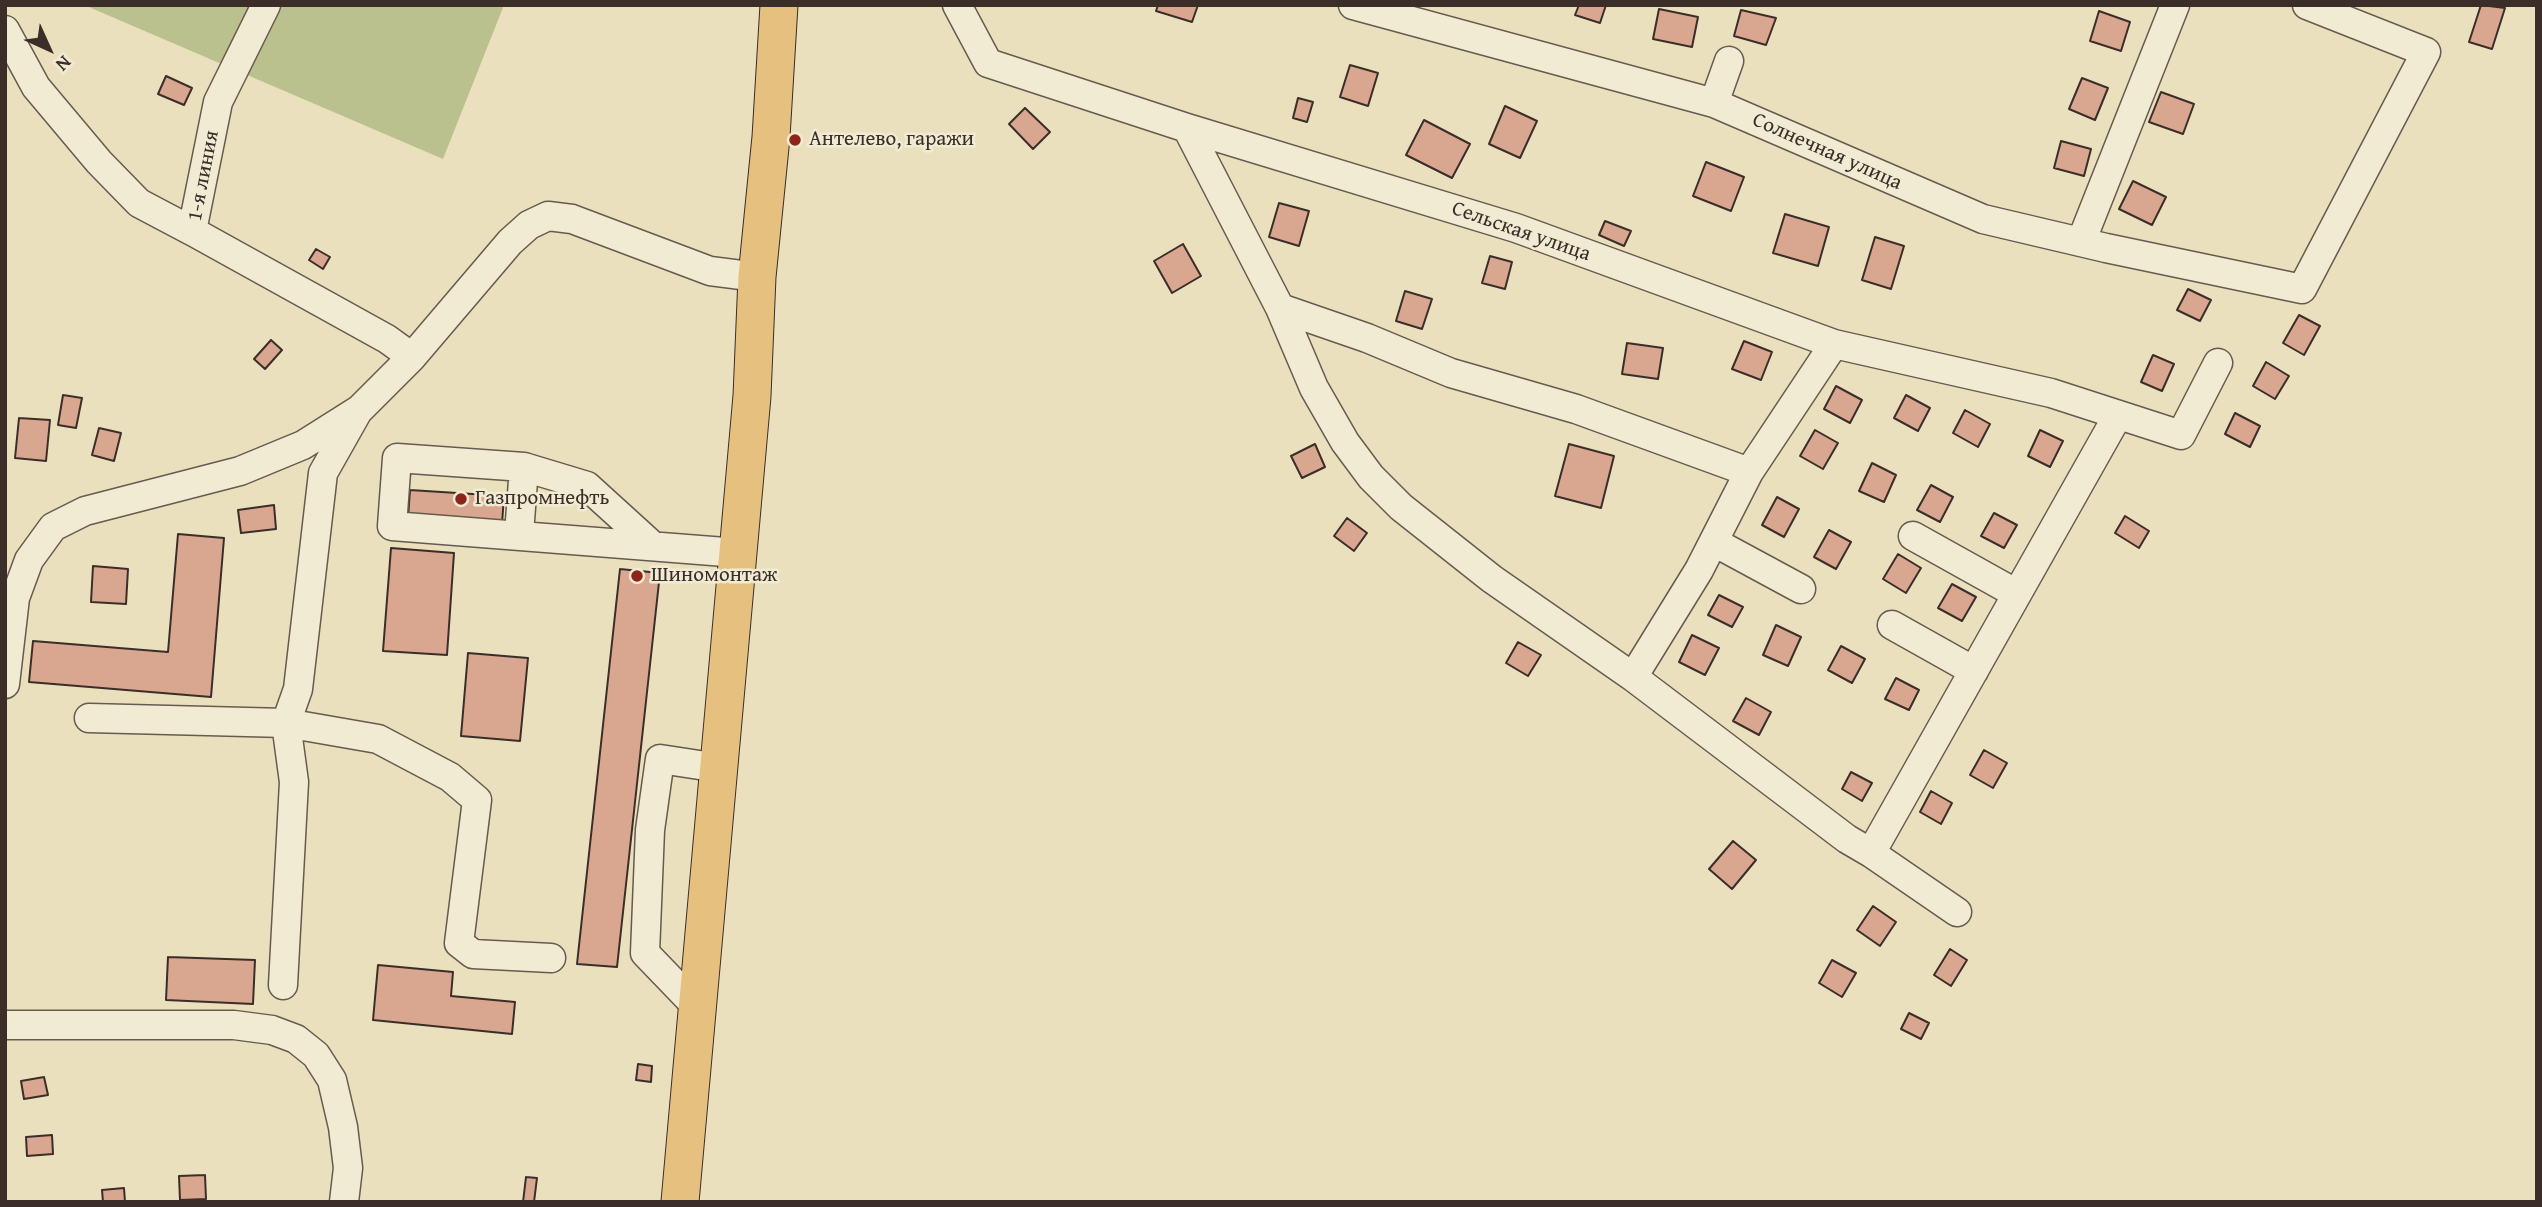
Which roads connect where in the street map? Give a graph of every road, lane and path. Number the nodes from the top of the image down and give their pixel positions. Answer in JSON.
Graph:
{"nodes":[{"id":1,"x":266,"y":5,"type":"edge"},
{"id":2,"x":779,"y":5,"type":"edge"},
{"id":3,"x":957,"y":5,"type":"edge"},
{"id":4,"x":1353,"y":5,"type":"edge"},
{"id":5,"x":2175,"y":5,"type":"edge"},
{"id":6,"x":2307,"y":5,"type":"edge"},
{"id":7,"x":5,"y":30,"type":"edge"},
{"id":8,"x":1729,"y":61,"type":"dead end"},
{"id":9,"x":1714,"y":103,"type":"junction"},
{"id":10,"x":1187,"y":128,"type":"junction"},
{"id":11,"x":192,"y":231,"type":"junction"},
{"id":12,"x":2081,"y":242,"type":"junction"},
{"id":13,"x":757,"y":277,"type":"junction"},
{"id":14,"x":1280,"y":308,"type":"junction"},
{"id":15,"x":1834,"y":344,"type":"junction"},
{"id":16,"x":412,"y":357,"type":"junction"},
{"id":17,"x":2218,"y":363,"type":"dead end"},
{"id":18,"x":360,"y":409,"type":"junction"},
{"id":19,"x":2118,"y":415,"type":"junction"},
{"id":20,"x":524,"y":467,"type":"junction"},
{"id":21,"x":1749,"y":472,"type":"junction"},
{"id":22,"x":519,"y":534,"type":"junction"},
{"id":23,"x":1913,"y":536,"type":"dead end"},
{"id":24,"x":1714,"y":542,"type":"junction"},
{"id":25,"x":653,"y":546,"type":"junction"},
{"id":26,"x":738,"y":553,"type":"junction"},
{"id":27,"x":1801,"y":589,"type":"dead end"},
{"id":28,"x":2017,"y":594,"type":"junction"},
{"id":29,"x":1892,"y":625,"type":"dead end"},
{"id":30,"x":1974,"y":671,"type":"junction"},
{"id":31,"x":1633,"y":677,"type":"junction"},
{"id":32,"x":5,"y":684,"type":"edge"},
{"id":33,"x":89,"y":718,"type":"dead end"},
{"id":34,"x":286,"y":723,"type":"junction"},
{"id":35,"x":719,"y":768,"type":"junction"},
{"id":36,"x":1871,"y":853,"type":"junction"},
{"id":37,"x":1957,"y":912,"type":"dead end"},
{"id":38,"x":551,"y":958,"type":"dead end"},
{"id":39,"x":283,"y":985,"type":"dead end"},
{"id":40,"x":698,"y":1007,"type":"junction"},
{"id":41,"x":5,"y":1025,"type":"edge"},
{"id":42,"x":344,"y":1202,"type":"edge"},
{"id":43,"x":680,"y":1202,"type":"edge"}],
"edges":[{"from":1,"to":11,"type":"street","name":"1-я линия"},
{"from":2,"to":13,"type":"main road"},
{"from":3,"to":10,"type":"street","name":"Сельская улица"},
{"from":4,"to":9,"type":"street","name":"Солнечная улица"},
{"from":5,"to":12,"type":"street"},
{"from":6,"to":12,"type":"street","name":"Солнечная улица"},
{"from":7,"to":11,"type":"street"},
{"from":8,"to":9,"type":"street"},
{"from":9,"to":12,"type":"street","name":"Солнечная улица"},
{"from":10,"to":14,"type":"street"},
{"from":10,"to":15,"type":"street","name":"Сельская улица"},
{"from":11,"to":16,"type":"street","name":"1-я линия"},
{"from":13,"to":16,"type":"street"},
{"from":13,"to":26,"type":"main road"},
{"from":14,"to":21,"type":"street"},
{"from":14,"to":31,"type":"street"},
{"from":15,"to":19,"type":"street","name":"Сельская улица"},
{"from":15,"to":21,"type":"street"},
{"from":16,"to":18,"type":"street"},
{"from":17,"to":19,"type":"street","name":"Сельская улица"},
{"from":18,"to":32,"type":"street"},
{"from":18,"to":34,"type":"street"},
{"from":19,"to":28,"type":"street"},
{"from":20,"to":22,"type":"street"},
{"from":20,"to":22,"type":"street"},
{"from":20,"to":25,"type":"street"},
{"from":21,"to":24,"type":"street"},
{"from":22,"to":25,"type":"street"},
{"from":23,"to":28,"type":"street"},
{"from":24,"to":27,"type":"street"},
{"from":24,"to":31,"type":"street"},
{"from":25,"to":26,"type":"street"},
{"from":26,"to":35,"type":"main road"},
{"from":28,"to":30,"type":"street"},
{"from":29,"to":30,"type":"street"},
{"from":30,"to":36,"type":"street"},
{"from":31,"to":36,"type":"street"},
{"from":33,"to":34,"type":"street"},
{"from":34,"to":38,"type":"street"},
{"from":34,"to":39,"type":"street"},
{"from":35,"to":40,"type":"main road"},
{"from":35,"to":40,"type":"street"},
{"from":36,"to":37,"type":"street"},
{"from":40,"to":43,"type":"main road"},
{"from":41,"to":42,"type":"street"}]}
